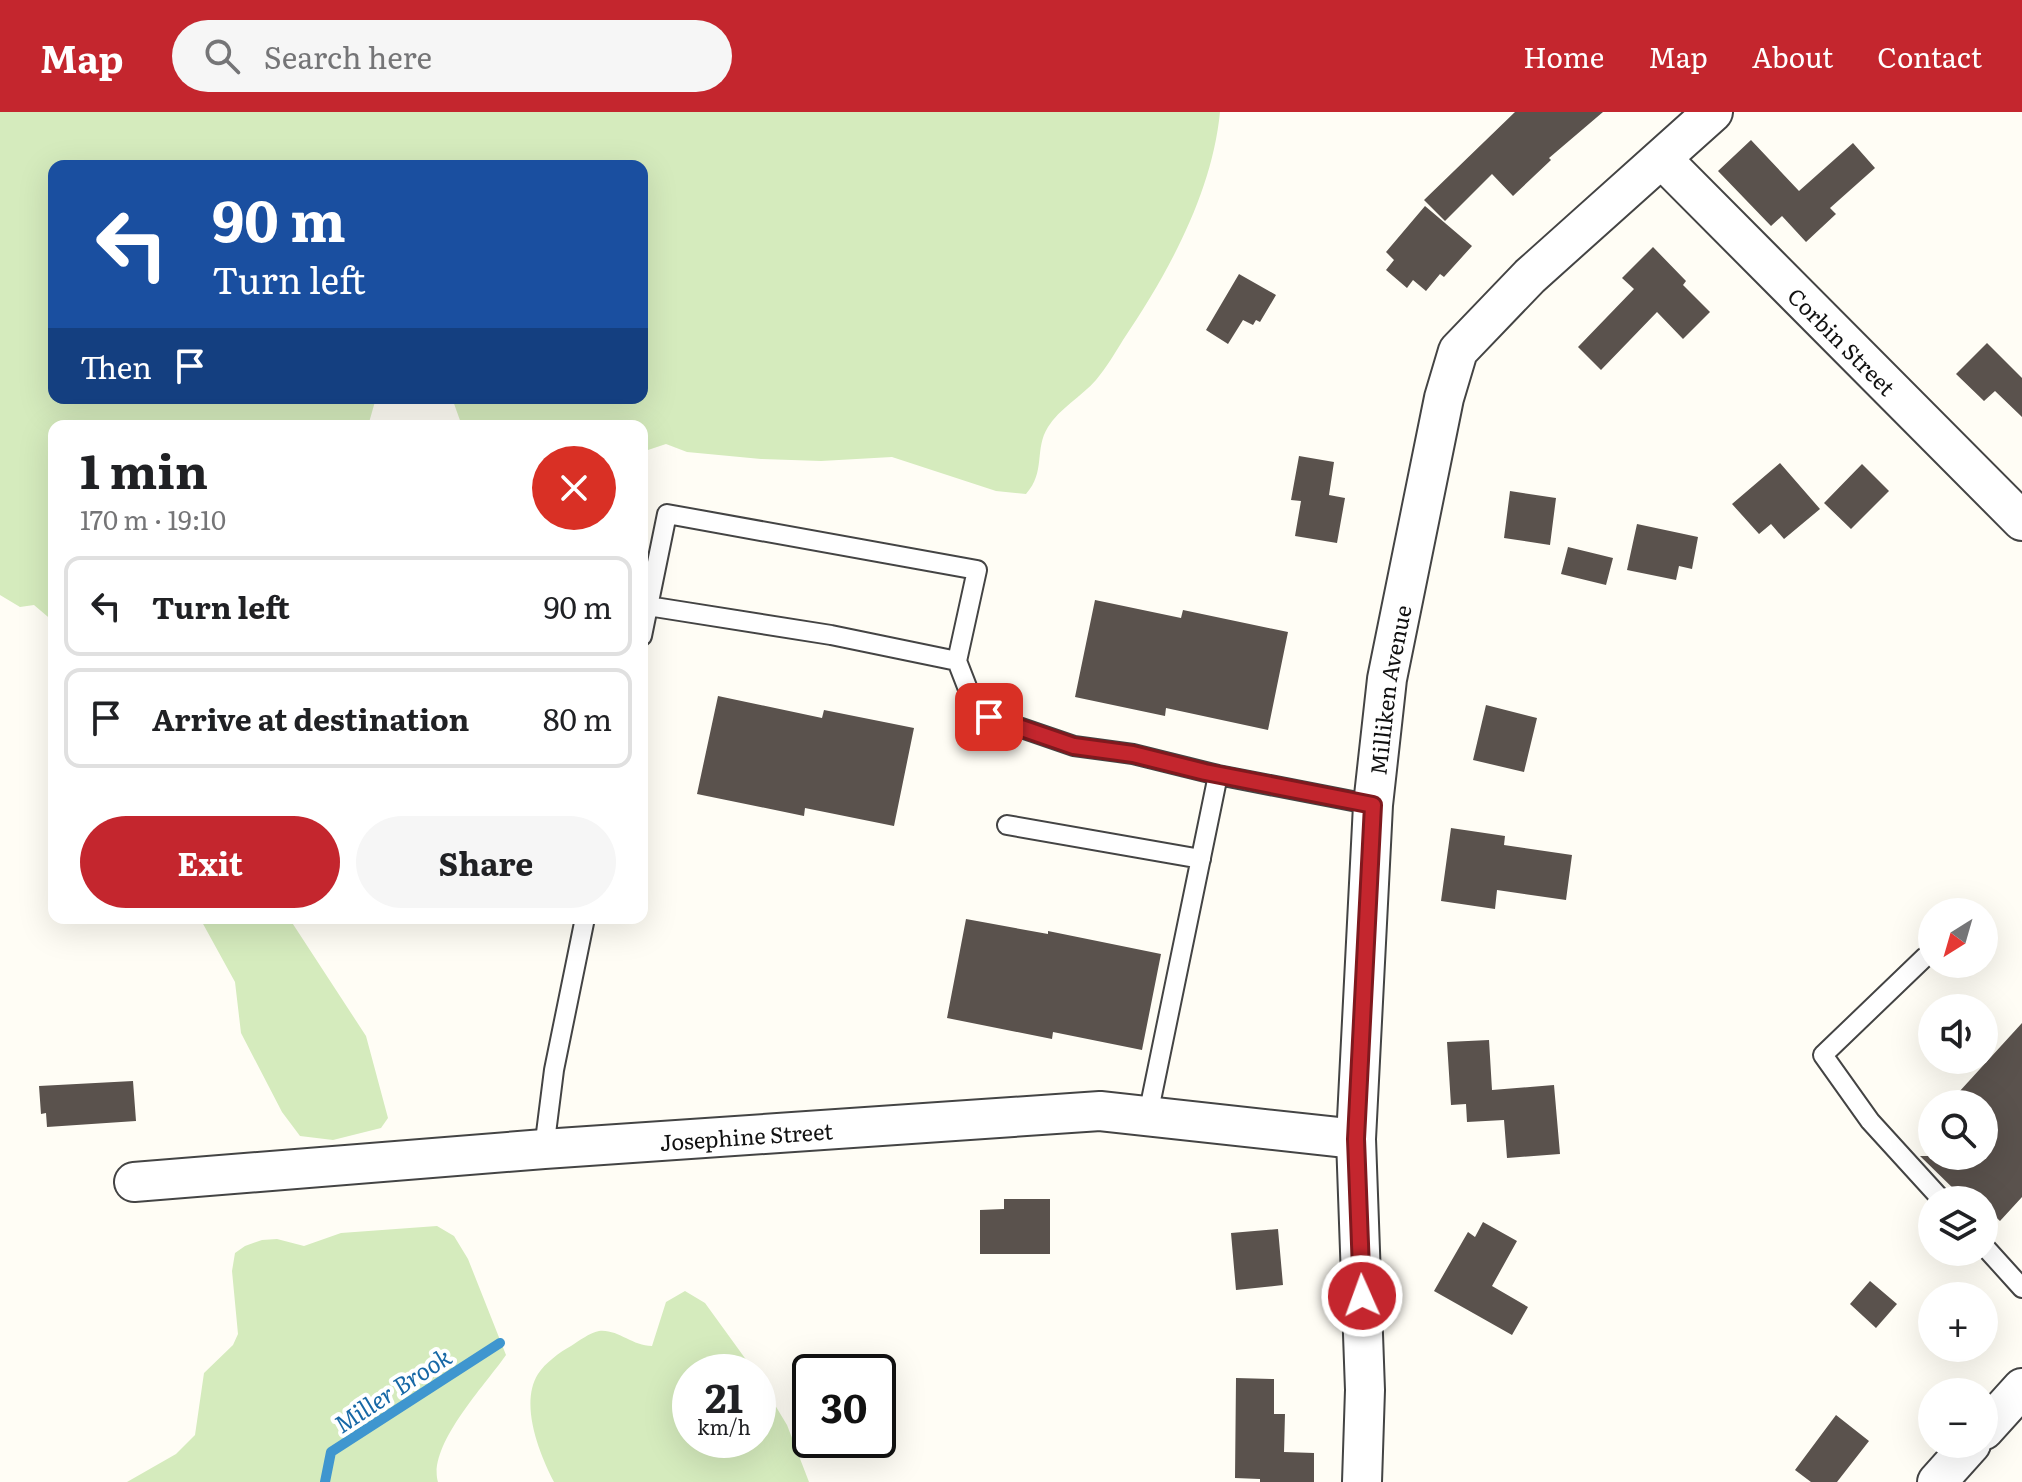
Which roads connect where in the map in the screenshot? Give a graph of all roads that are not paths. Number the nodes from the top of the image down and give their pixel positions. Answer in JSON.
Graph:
{"nodes":[{"id":1,"x":1713,"y":112,"type":"edge"},
{"id":2,"x":1662,"y":159,"type":"junction"},
{"id":3,"x":2022,"y":521,"type":"edge"},
{"id":4,"x":648,"y":606,"type":"joint"},
{"id":5,"x":957,"y":661,"type":"junction"},
{"id":6,"x":1218,"y":775,"type":"junction"},
{"id":7,"x":1373,"y":805,"type":"junction"},
{"id":8,"x":1007,"y":825,"type":"dead end"},
{"id":9,"x":1201,"y":859,"type":"junction"},
{"id":10,"x":584,"y":924,"type":"edge"},
{"id":11,"x":1918,"y":964,"type":"edge"},
{"id":12,"x":1148,"y":1115,"type":"junction"},
{"id":13,"x":1356,"y":1139,"type":"junction"},
{"id":14,"x":544,"y":1149,"type":"junction"},
{"id":15,"x":134,"y":1182,"type":"dead end"},
{"id":16,"x":1929,"y":1186,"type":"edge"},
{"id":17,"x":1998,"y":1261,"type":"edge"},
{"id":18,"x":2022,"y":1288,"type":"edge"},
{"id":19,"x":2022,"y":1388,"type":"edge"},
{"id":20,"x":1998,"y":1415,"type":"edge"},
{"id":21,"x":1958,"y":1458,"type":"edge"},
{"id":22,"x":1362,"y":1482,"type":"edge"},
{"id":23,"x":1937,"y":1482,"type":"edge"}],
"edges":[{"from":1,"to":2,"type":"street","name":"Milliken Avenue"},
{"from":2,"to":3,"type":"street","name":"Corbin Street"},
{"from":2,"to":7,"type":"street","name":"Milliken Avenue"},
{"from":4,"to":5,"type":"lane"},
{"from":4,"to":5,"type":"lane"},
{"from":5,"to":6,"type":"lane"},
{"from":6,"to":7,"type":"lane"},
{"from":6,"to":9,"type":"lane"},
{"from":7,"to":13,"type":"street","name":"Milliken Avenue"},
{"from":8,"to":9,"type":"lane"},
{"from":9,"to":12,"type":"lane"},
{"from":10,"to":14,"type":"lane"},
{"from":11,"to":16,"type":"lane"},
{"from":12,"to":13,"type":"street","name":"Josephine Street"},
{"from":12,"to":14,"type":"street","name":"Josephine Street"},
{"from":13,"to":22,"type":"street","name":"Milliken Avenue"},
{"from":14,"to":15,"type":"street","name":"Josephine Street"},
{"from":17,"to":18,"type":"lane"},
{"from":19,"to":20,"type":"street"},
{"from":21,"to":23,"type":"street"}]}
